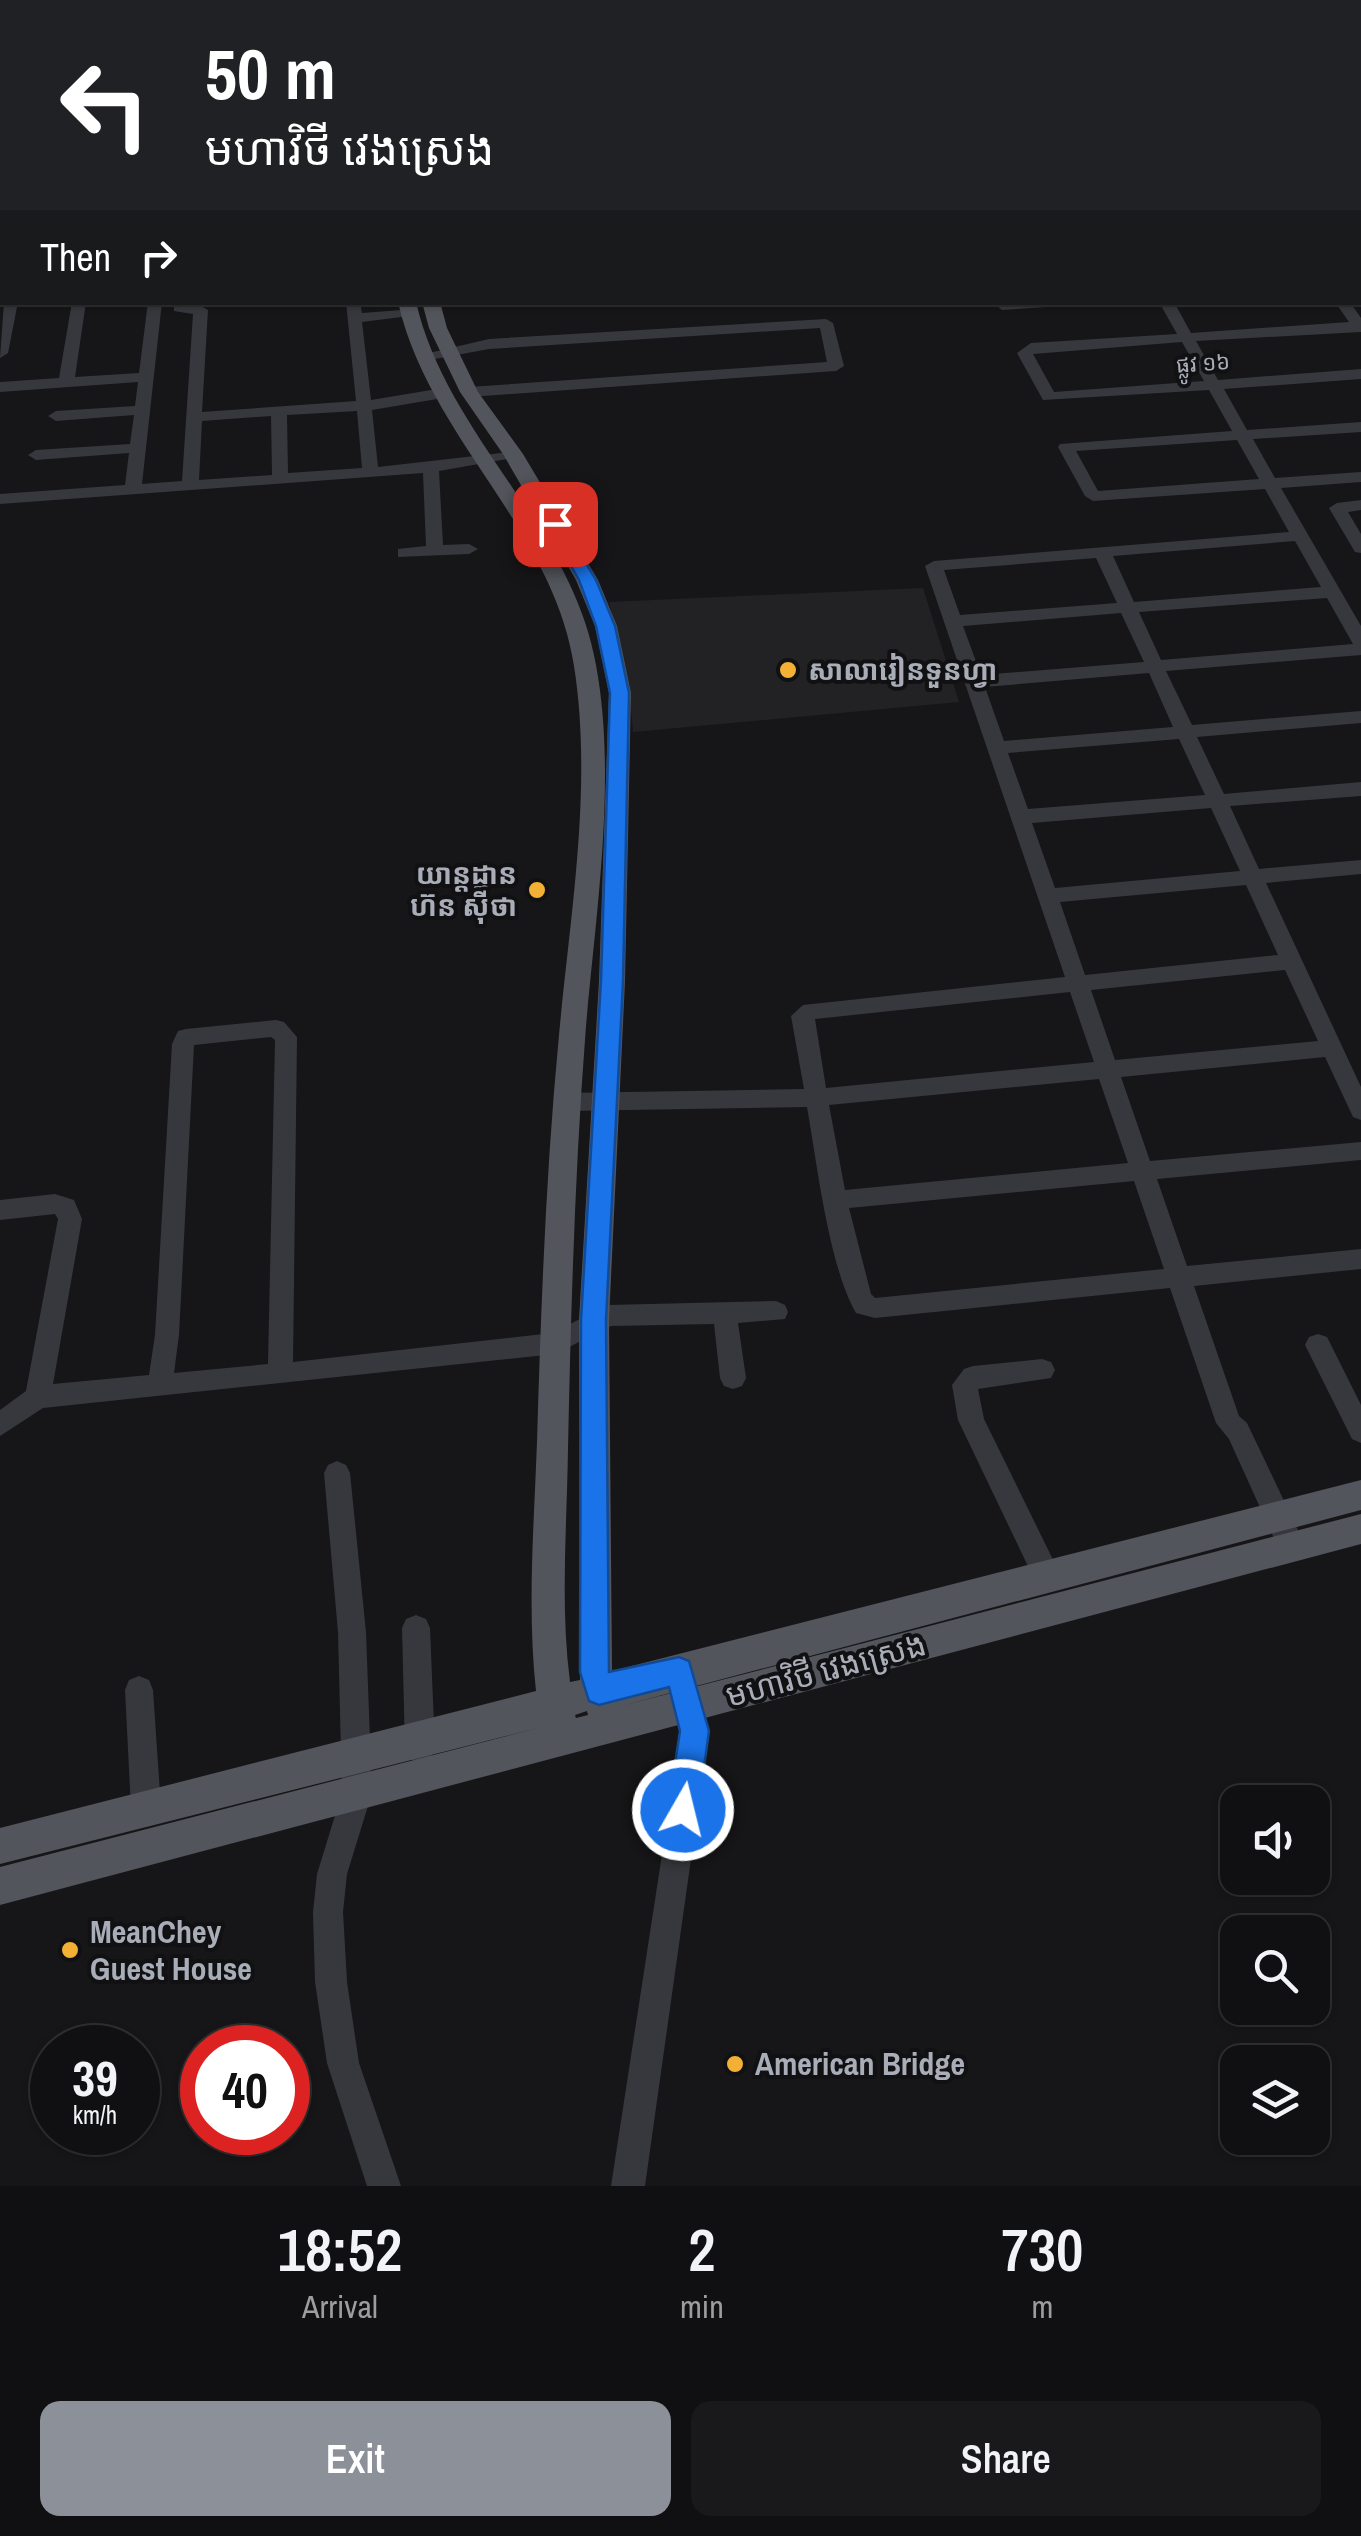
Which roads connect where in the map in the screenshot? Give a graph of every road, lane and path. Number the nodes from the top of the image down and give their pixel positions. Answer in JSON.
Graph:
{"nodes":[{"id":1,"x":10,"y":305,"type":"edge"},
{"id":2,"x":79,"y":305,"type":"edge"},
{"id":3,"x":155,"y":305,"type":"edge"},
{"id":4,"x":432,"y":305,"type":"edge"},
{"id":5,"x":1168,"y":305,"type":"edge"},
{"id":6,"x":1344,"y":305,"type":"edge"},
{"id":7,"x":179,"y":308,"type":"dead end"},
{"id":8,"x":408,"y":308,"type":"edge"},
{"id":9,"x":354,"y":310,"type":"edge"},
{"id":10,"x":1360,"y":327,"type":"edge"},
{"id":11,"x":1188,"y":338,"type":"junction"},
{"id":12,"x":448,"y":352,"type":"junction"},
{"id":13,"x":0,"y":353,"type":"edge"},
{"id":14,"x":424,"y":356,"type":"junction"},
{"id":15,"x":1361,"y":374,"type":"edge"},
{"id":16,"x":146,"y":378,"type":"junction"},
{"id":17,"x":66,"y":384,"type":"junction"},
{"id":18,"x":1214,"y":385,"type":"junction"},
{"id":19,"x":0,"y":388,"type":"edge"},
{"id":20,"x":469,"y":392,"type":"junction"},
{"id":21,"x":443,"y":393,"type":"junction"},
{"id":22,"x":368,"y":405,"type":"junction"},
{"id":23,"x":142,"y":410,"type":"junction"},
{"id":24,"x":279,"y":411,"type":"junction"},
{"id":25,"x":56,"y":416,"type":"dead end"},
{"id":26,"x":194,"y":416,"type":"junction"},
{"id":27,"x":1361,"y":427,"type":"edge"},
{"id":28,"x":1241,"y":434,"type":"junction"},
{"id":29,"x":137,"y":448,"type":"junction"},
{"id":30,"x":36,"y":454,"type":"dead end"},
{"id":31,"x":513,"y":454,"type":"junction"},
{"id":32,"x":488,"y":460,"type":"junction"},
{"id":33,"x":431,"y":468,"type":"junction"},
{"id":34,"x":371,"y":473,"type":"junction"},
{"id":35,"x":1361,"y":477,"type":"edge"},
{"id":36,"x":280,"y":478,"type":"junction"},
{"id":37,"x":1269,"y":483,"type":"junction"},
{"id":38,"x":190,"y":484,"type":"junction"},
{"id":39,"x":133,"y":488,"type":"junction"},
{"id":40,"x":0,"y":499,"type":"edge"},
{"id":41,"x":1361,"y":505,"type":"edge"},
{"id":42,"x":1298,"y":536,"type":"junction"},
{"id":43,"x":1361,"y":548,"type":"edge"},
{"id":44,"x":469,"y":549,"type":"dead end"},
{"id":45,"x":1100,"y":550,"type":"junction"},
{"id":46,"x":435,"y":551,"type":"junction"},
{"id":47,"x":404,"y":553,"type":"dead end"},
{"id":48,"x":1330,"y":592,"type":"junction"},
{"id":49,"x":1126,"y":605,"type":"junction"},
{"id":50,"x":951,"y":621,"type":"junction"},
{"id":51,"x":606,"y":626,"type":"junction"},
{"id":52,"x":576,"y":628,"type":"junction"},
{"id":53,"x":1361,"y":646,"type":"edge"},
{"id":54,"x":1155,"y":666,"type":"junction"},
{"id":55,"x":972,"y":682,"type":"junction"},
{"id":56,"x":589,"y":714,"type":"junction"},
{"id":57,"x":620,"y":714,"type":"junction"},
{"id":58,"x":1361,"y":717,"type":"edge"},
{"id":59,"x":1185,"y":730,"type":"junction"},
{"id":60,"x":995,"y":748,"type":"junction"},
{"id":61,"x":1361,"y":790,"type":"edge"},
{"id":62,"x":1217,"y":800,"type":"junction"},
{"id":63,"x":1018,"y":818,"type":"junction"},
{"id":64,"x":1361,"y":867,"type":"edge"},
{"id":65,"x":1252,"y":877,"type":"junction"},
{"id":66,"x":1048,"y":896,"type":"junction"},
{"id":67,"x":1292,"y":961,"type":"junction"},
{"id":68,"x":1076,"y":983,"type":"junction"},
{"id":69,"x":1332,"y":1048,"type":"junction"},
{"id":70,"x":1108,"y":1070,"type":"junction"},
{"id":71,"x":815,"y":1098,"type":"junction"},
{"id":72,"x":566,"y":1102,"type":"junction"},
{"id":73,"x":603,"y":1102,"type":"junction"},
{"id":74,"x":1361,"y":1110,"type":"edge"},
{"id":75,"x":1361,"y":1151,"type":"edge"},
{"id":76,"x":1144,"y":1169,"type":"junction"},
{"id":77,"x":835,"y":1200,"type":"junction"},
{"id":78,"x":0,"y":1210,"type":"edge"},
{"id":79,"x":1361,"y":1260,"type":"edge"},
{"id":80,"x":1178,"y":1277,"type":"junction"},
{"id":81,"x":776,"y":1312,"type":"dead end"},
{"id":82,"x":725,"y":1315,"type":"junction"},
{"id":83,"x":594,"y":1320,"type":"junction"},
{"id":84,"x":555,"y":1343,"type":"junction"},
{"id":85,"x":1318,"y":1344,"type":"dead end"},
{"id":86,"x":1042,"y":1370,"type":"dead end"},
{"id":87,"x":280,"y":1374,"type":"junction"},
{"id":88,"x":733,"y":1378,"type":"dead end"},
{"id":89,"x":160,"y":1384,"type":"junction"},
{"id":90,"x":38,"y":1397,"type":"junction"},
{"id":91,"x":0,"y":1425,"type":"edge"},
{"id":92,"x":1361,"y":1431,"type":"edge"},
{"id":93,"x":337,"y":1472,"type":"dead end"},
{"id":94,"x":1361,"y":1495,"type":"edge"},
{"id":95,"x":1361,"y":1529,"type":"edge"},
{"id":96,"x":1277,"y":1534,"type":"junction"},
{"id":97,"x":1047,"y":1576,"type":"junction"},
{"id":98,"x":416,"y":1628,"type":"dead end"},
{"id":99,"x":679,"y":1670,"type":"junction"},
{"id":100,"x":139,"y":1690,"type":"dead end"},
{"id":101,"x":599,"y":1691,"type":"junction"},
{"id":102,"x":554,"y":1703,"type":"junction"},
{"id":103,"x":689,"y":1706,"type":"junction"},
{"id":104,"x":608,"y":1727,"type":"junction"},
{"id":105,"x":418,"y":1738,"type":"junction"},
{"id":106,"x":562,"y":1739,"type":"junction"},
{"id":107,"x":356,"y":1754,"type":"junction"},
{"id":108,"x":424,"y":1775,"type":"junction"},
{"id":109,"x":357,"y":1792,"type":"junction"},
{"id":110,"x":146,"y":1808,"type":"junction"},
{"id":111,"x":0,"y":1846,"type":"edge"},
{"id":112,"x":0,"y":1886,"type":"edge"},
{"id":113,"x":384,"y":2186,"type":"edge"},
{"id":114,"x":628,"y":2186,"type":"edge"}],
"edges":[{"from":1,"to":13,"type":"street"},
{"from":2,"to":17,"type":"street"},
{"from":3,"to":16,"type":"street"},
{"from":4,"to":12,"type":"main road"},
{"from":5,"to":11,"type":"street"},
{"from":6,"to":10,"type":"street"},
{"from":7,"to":26,"type":"street"},
{"from":8,"to":9,"type":"street"},
{"from":8,"to":14,"type":"main road"},
{"from":9,"to":22,"type":"street"},
{"from":10,"to":11,"type":"street"},
{"from":11,"to":18,"type":"street"},
{"from":11,"to":18,"type":"street","name":"ផ្លូវ ១៦"},
{"from":12,"to":14,"type":"street"},
{"from":12,"to":20,"type":"main road"},
{"from":12,"to":20,"type":"street"},
{"from":14,"to":21,"type":"main road"},
{"from":15,"to":18,"type":"street","name":"ផ្លូវ ១៦"},
{"from":16,"to":17,"type":"street"},
{"from":16,"to":23,"type":"street"},
{"from":17,"to":19,"type":"street"},
{"from":18,"to":28,"type":"street"},
{"from":20,"to":31,"type":"main road"},
{"from":21,"to":22,"type":"street"},
{"from":21,"to":32,"type":"main road"},
{"from":22,"to":24,"type":"street"},
{"from":22,"to":34,"type":"street"},
{"from":23,"to":25,"type":"street"},
{"from":23,"to":29,"type":"street"},
{"from":24,"to":26,"type":"street"},
{"from":24,"to":36,"type":"street"},
{"from":26,"to":38,"type":"street"},
{"from":27,"to":28,"type":"street"},
{"from":28,"to":37,"type":"street"},
{"from":28,"to":37,"type":"street"},
{"from":29,"to":30,"type":"street"},
{"from":29,"to":39,"type":"street"},
{"from":31,"to":32,"type":"street"},
{"from":31,"to":51,"type":"main road"},
{"from":32,"to":33,"type":"street"},
{"from":32,"to":52,"type":"main road"},
{"from":33,"to":34,"type":"street"},
{"from":33,"to":46,"type":"street"},
{"from":34,"to":36,"type":"street"},
{"from":35,"to":37,"type":"street"},
{"from":36,"to":38,"type":"street"},
{"from":37,"to":42,"type":"street"},
{"from":38,"to":39,"type":"street"},
{"from":39,"to":40,"type":"street"},
{"from":41,"to":43,"type":"street"},
{"from":42,"to":45,"type":"street"},
{"from":42,"to":48,"type":"street"},
{"from":44,"to":46,"type":"street"},
{"from":45,"to":49,"type":"street"},
{"from":45,"to":50,"type":"street"},
{"from":46,"to":47,"type":"street"},
{"from":48,"to":49,"type":"street"},
{"from":48,"to":53,"type":"street"},
{"from":49,"to":50,"type":"street"},
{"from":49,"to":54,"type":"street"},
{"from":50,"to":55,"type":"street"},
{"from":51,"to":52,"type":"main road"},
{"from":51,"to":57,"type":"main road"},
{"from":52,"to":56,"type":"main road"},
{"from":53,"to":54,"type":"street"},
{"from":54,"to":55,"type":"street"},
{"from":54,"to":59,"type":"street"},
{"from":55,"to":60,"type":"street"},
{"from":56,"to":57,"type":"main road"},
{"from":56,"to":72,"type":"main road"},
{"from":57,"to":73,"type":"main road"},
{"from":58,"to":59,"type":"street"},
{"from":59,"to":60,"type":"street"},
{"from":59,"to":62,"type":"street"},
{"from":60,"to":63,"type":"street"},
{"from":61,"to":62,"type":"street"},
{"from":62,"to":63,"type":"street"},
{"from":62,"to":65,"type":"street"},
{"from":63,"to":66,"type":"street"},
{"from":64,"to":65,"type":"street"},
{"from":65,"to":66,"type":"street"},
{"from":65,"to":67,"type":"street"},
{"from":66,"to":68,"type":"street"},
{"from":67,"to":68,"type":"street"},
{"from":67,"to":69,"type":"street"},
{"from":68,"to":70,"type":"street"},
{"from":68,"to":71,"type":"street"},
{"from":69,"to":70,"type":"street"},
{"from":69,"to":74,"type":"street"},
{"from":70,"to":71,"type":"street"},
{"from":70,"to":76,"type":"street"},
{"from":71,"to":73,"type":"street"},
{"from":71,"to":77,"type":"street"},
{"from":72,"to":73,"type":"street"},
{"from":72,"to":84,"type":"main road"},
{"from":73,"to":83,"type":"main road"},
{"from":75,"to":76,"type":"street"},
{"from":76,"to":77,"type":"street"},
{"from":76,"to":80,"type":"street"},
{"from":77,"to":80,"type":"street"},
{"from":78,"to":90,"type":"street"},
{"from":79,"to":80,"type":"street"},
{"from":80,"to":96,"type":"street"},
{"from":81,"to":82,"type":"street"},
{"from":82,"to":83,"type":"street"},
{"from":82,"to":88,"type":"street"},
{"from":83,"to":84,"type":"street"},
{"from":83,"to":101,"type":"main road"},
{"from":84,"to":87,"type":"street"},
{"from":84,"to":102,"type":"main road"},
{"from":85,"to":92,"type":"street"},
{"from":86,"to":97,"type":"street"},
{"from":87,"to":89,"type":"street"},
{"from":87,"to":89,"type":"street"},
{"from":89,"to":90,"type":"street"},
{"from":90,"to":91,"type":"street"},
{"from":93,"to":107,"type":"street"},
{"from":94,"to":96,"type":"main road","name":"មហាវិថី វេងស្រេង"},
{"from":95,"to":96,"type":"main road","name":"មហាវិថី វេងស្រេង"},
{"from":96,"to":97,"type":"main road","name":"មហាវិថី វេងស្រេង"},
{"from":96,"to":103,"type":"main road","name":"មហាវិថី វេងស្រេង"},
{"from":97,"to":99,"type":"main road","name":"មហាវិថី វេងស្រេង"},
{"from":98,"to":105,"type":"street"},
{"from":99,"to":101,"type":"main road","name":"មហាវិថី វេងស្រេង"},
{"from":99,"to":103,"type":"street"},
{"from":100,"to":110,"type":"street"},
{"from":101,"to":102,"type":"main road","name":"មហាវិថី វេងស្រេង"},
{"from":101,"to":104,"type":"main road"},
{"from":102,"to":105,"type":"main road","name":"មហាវិថី វេងស្រេង"},
{"from":102,"to":106,"type":"main road"},
{"from":103,"to":104,"type":"main road","name":"មហាវិថី វេងស្រេង"},
{"from":103,"to":114,"type":"street"},
{"from":104,"to":106,"type":"main road","name":"មហាវិថី វេងស្រេង"},
{"from":105,"to":107,"type":"main road","name":"មហាវិថី វេងស្រេង"},
{"from":105,"to":108,"type":"street"},
{"from":106,"to":108,"type":"main road","name":"មហាវិថី វេងស្រេង"},
{"from":107,"to":109,"type":"street"},
{"from":107,"to":110,"type":"main road","name":"មហាវិថី វេងស្រេង"},
{"from":108,"to":109,"type":"main road","name":"មហាវិថី វេងស្រេង"},
{"from":109,"to":112,"type":"main road","name":"មហាវិថី វេងស្រេង"},
{"from":109,"to":113,"type":"street"},
{"from":110,"to":111,"type":"main road","name":"មហាវិថី វេងស្រេង"}]}
